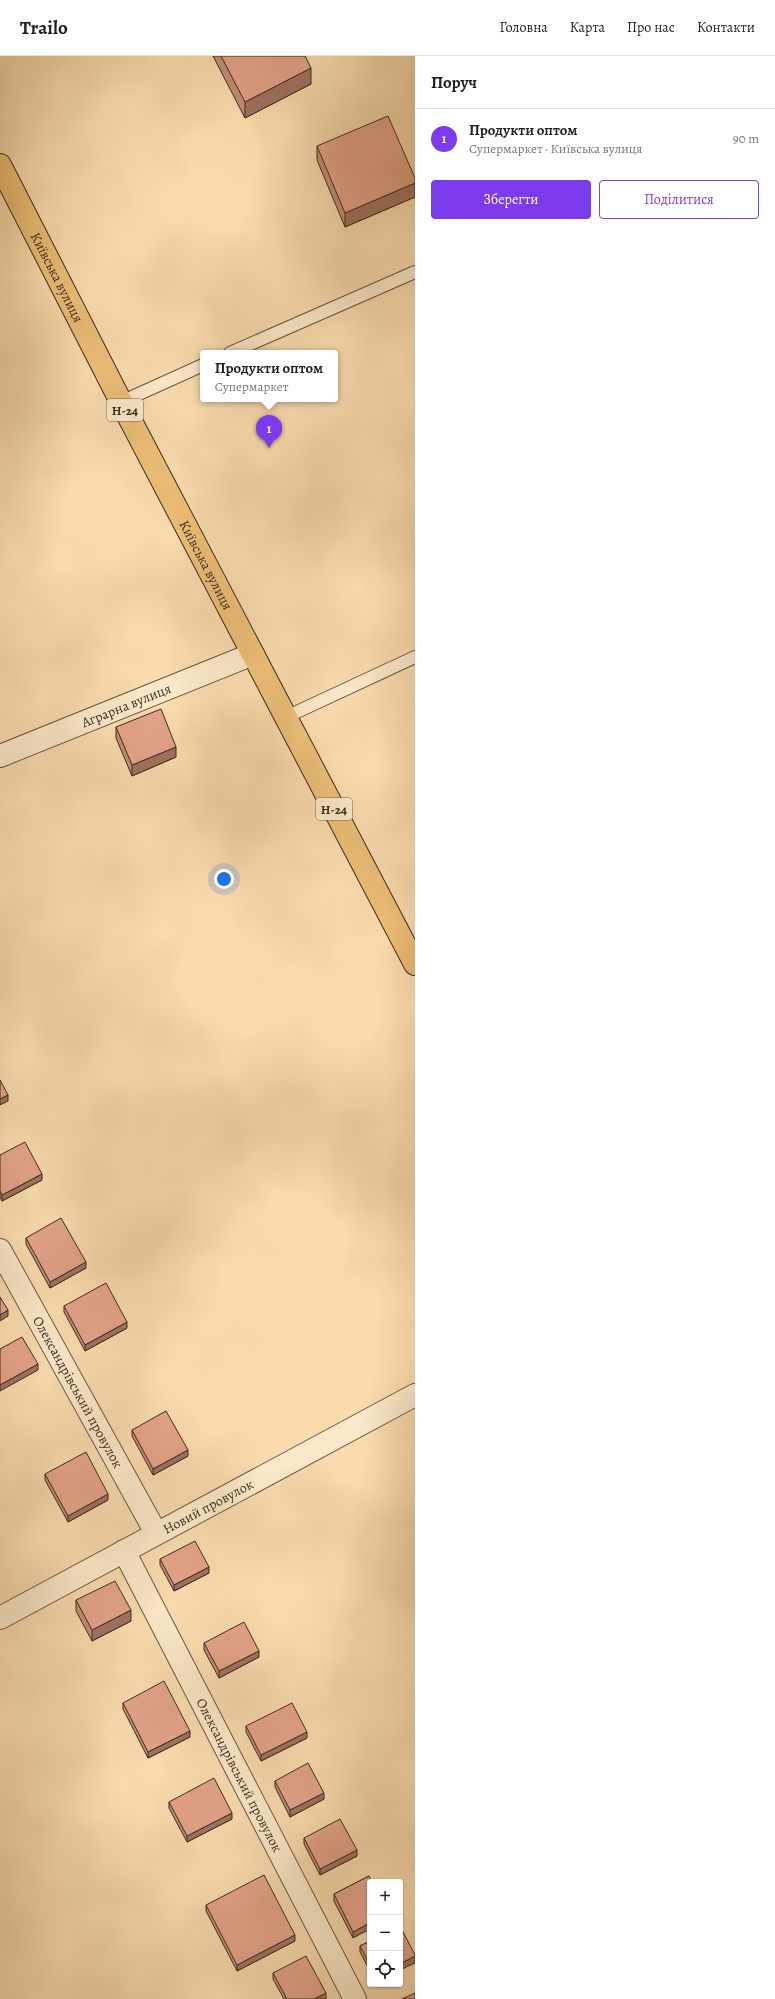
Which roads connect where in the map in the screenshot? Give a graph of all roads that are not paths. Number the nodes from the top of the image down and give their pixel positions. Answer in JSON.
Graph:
{"nodes":[{"id":1,"x":0,"y":165,"type":"edge"},
{"id":2,"x":415,"y":272,"type":"edge"},
{"id":3,"x":237,"y":350,"type":"edge"},
{"id":4,"x":200,"y":366,"type":"edge"},
{"id":5,"x":121,"y":402,"type":"junction"},
{"id":6,"x":253,"y":654,"type":"junction"},
{"id":7,"x":415,"y":657,"type":"edge"},
{"id":8,"x":286,"y":717,"type":"junction"},
{"id":9,"x":0,"y":756,"type":"edge"},
{"id":10,"x":415,"y":964,"type":"edge"},
{"id":11,"x":0,"y":1250,"type":"edge"},
{"id":12,"x":415,"y":1395,"type":"edge"},
{"id":13,"x":156,"y":1533,"type":"junction"},
{"id":14,"x":124,"y":1551,"type":"junction"},
{"id":15,"x":0,"y":1618,"type":"edge"},
{"id":16,"x":355,"y":1999,"type":"edge"}],
"edges":[{"from":1,"to":5,"type":"main road","name":"Київська вулиця","number":"Н-24"},
{"from":2,"to":3,"type":"lane"},
{"from":4,"to":5,"type":"lane"},
{"from":5,"to":6,"type":"main road","name":"Київська вулиця","number":"Н-24"},
{"from":6,"to":8,"type":"main road","name":"Київська вулиця","number":"Н-24"},
{"from":6,"to":9,"type":"street","name":"Аграрна вулиця"},
{"from":7,"to":8,"type":"lane"},
{"from":8,"to":10,"type":"main road","name":"Київська вулиця","number":"Н-24"},
{"from":11,"to":13,"type":"street","name":"Олександрівський провулок"},
{"from":12,"to":13,"type":"street","name":"Новий провулок"},
{"from":13,"to":14,"type":"street","name":"Новий провулок"},
{"from":14,"to":15,"type":"street","name":"Новий провулок"},
{"from":14,"to":16,"type":"street","name":"Олександрівський провулок"}]}
